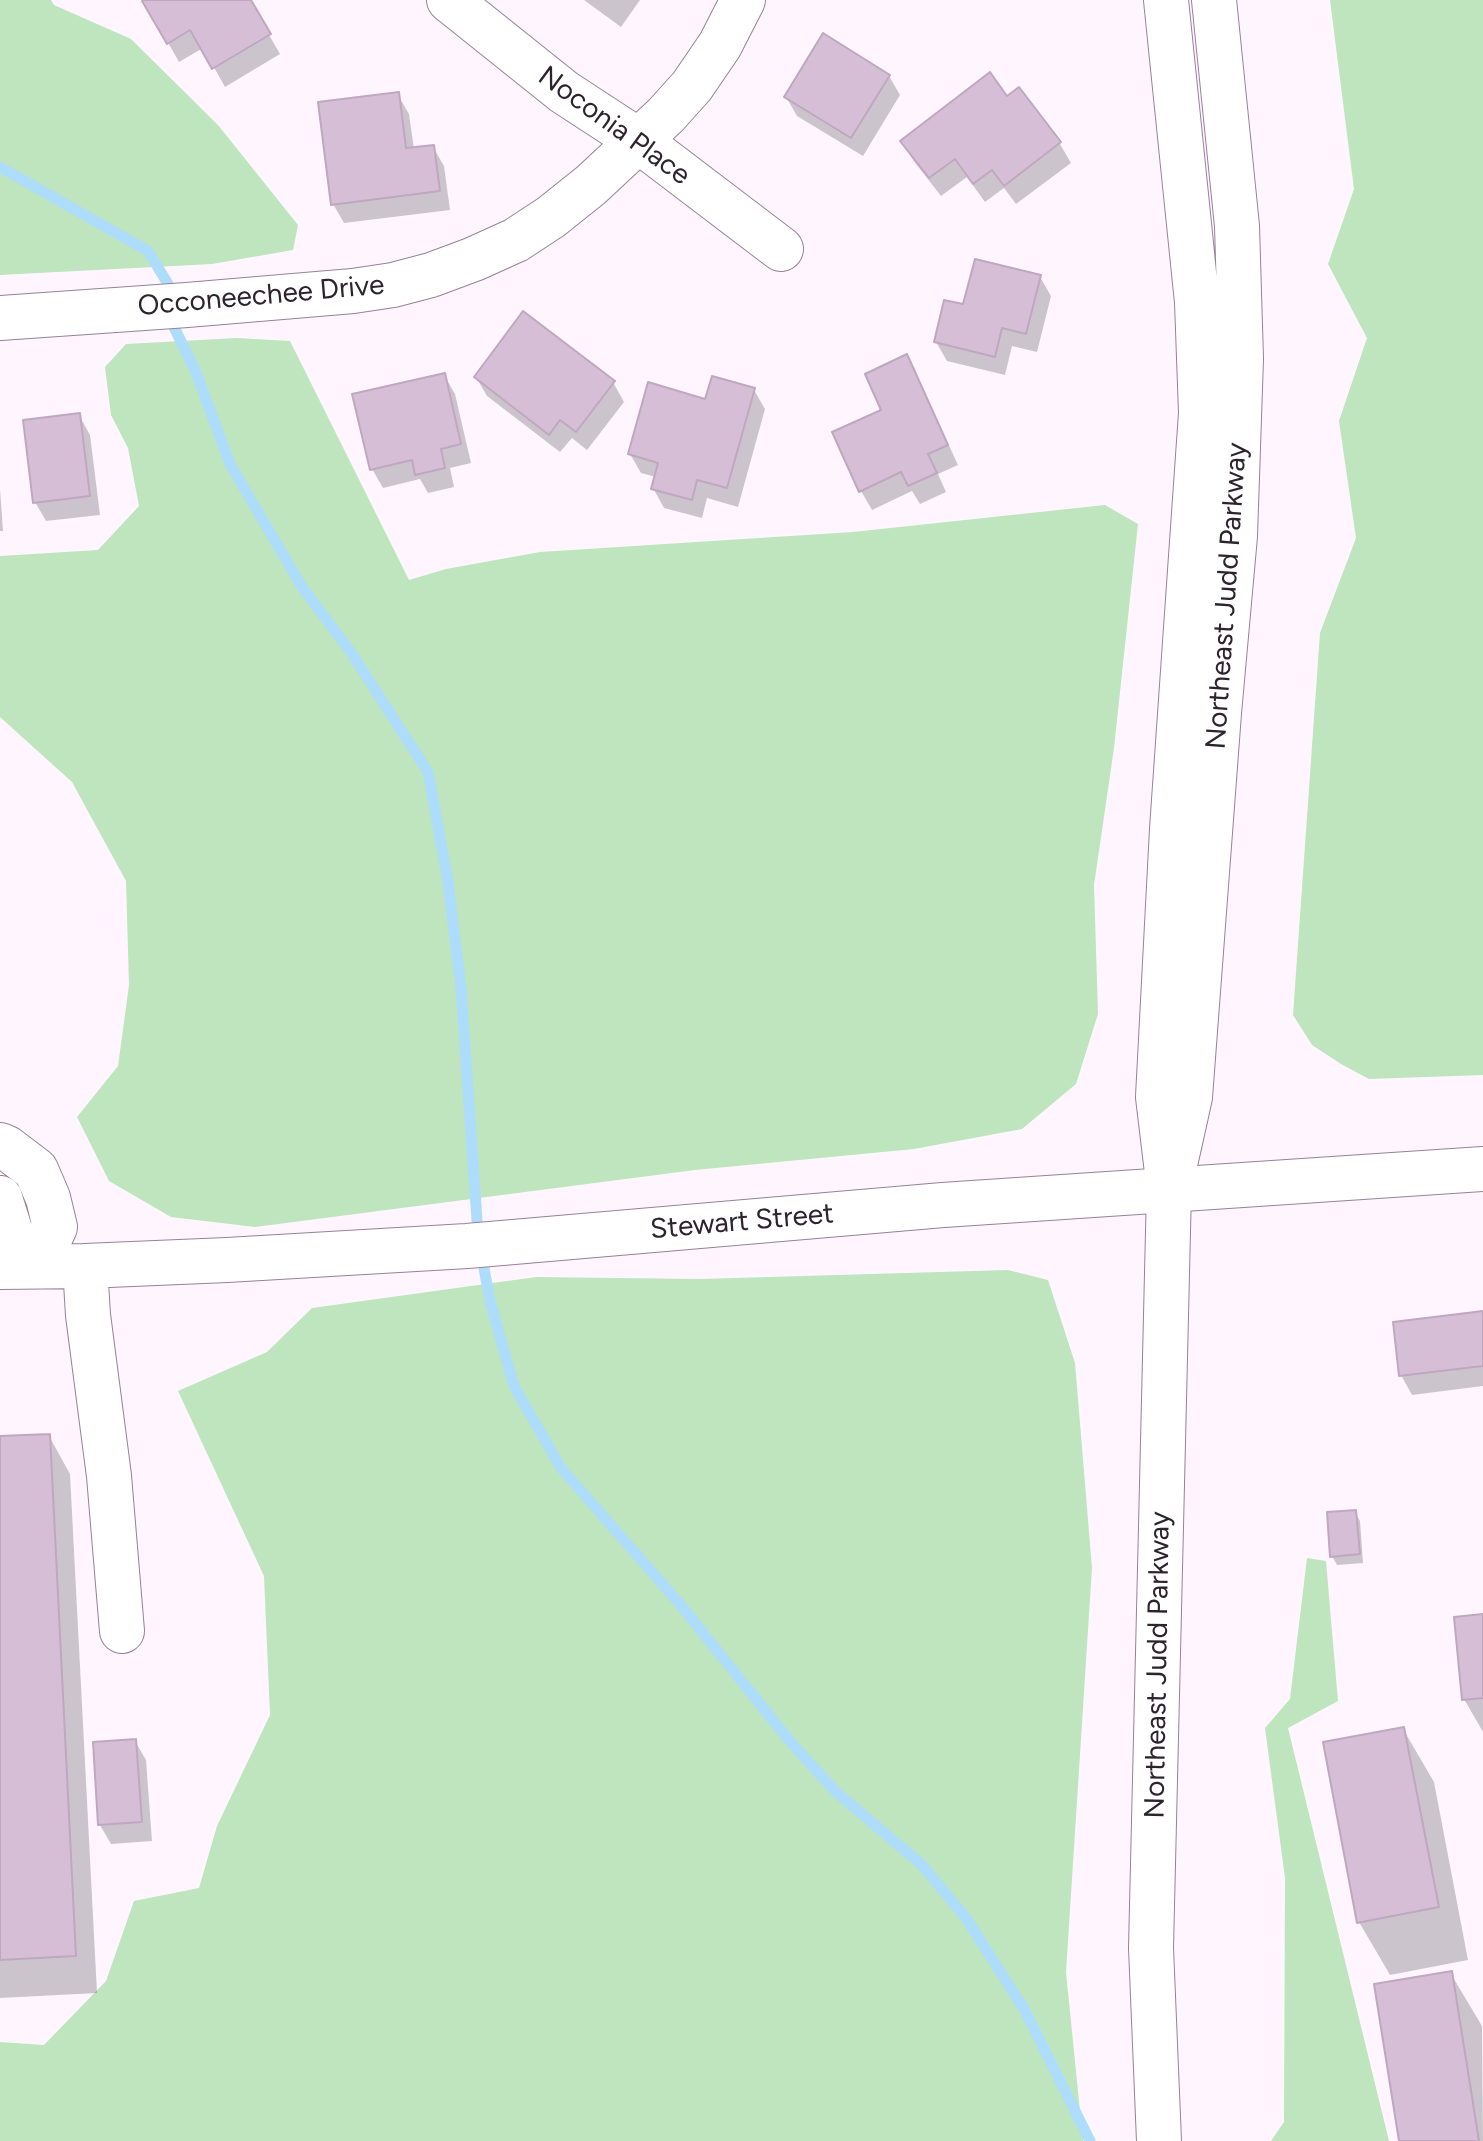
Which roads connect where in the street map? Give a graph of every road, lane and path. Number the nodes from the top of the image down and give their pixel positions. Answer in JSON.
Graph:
{"nodes":[{"id":1,"x":449,"y":0,"type":"edge"},
{"id":2,"x":743,"y":0,"type":"edge"},
{"id":3,"x":1166,"y":0,"type":"edge"},
{"id":4,"x":1214,"y":0,"type":"edge"},
{"id":5,"x":639,"y":141,"type":"junction"},
{"id":6,"x":781,"y":249,"type":"dead end"},
{"id":7,"x":0,"y":318,"type":"edge"},
{"id":8,"x":0,"y":1145,"type":"edge"},
{"id":9,"x":1483,"y":1169,"type":"edge"},
{"id":10,"x":1169,"y":1189,"type":"junction"},
{"id":11,"x":0,"y":1198,"type":"edge"},
{"id":12,"x":19,"y":1266,"type":"edge"},
{"id":13,"x":85,"y":1266,"type":"junction"},
{"id":14,"x":122,"y":1631,"type":"dead end"},
{"id":15,"x":1159,"y":2141,"type":"edge"}],
"edges":[{"from":1,"to":5,"type":"main road","name":"Noconia Place"},
{"from":2,"to":5,"type":"main road","name":"Occoneechee Drive"},
{"from":3,"to":10,"type":"main road","name":"Northeast Judd Parkway"},
{"from":4,"to":10,"type":"main road","name":"Northeast Judd Parkway"},
{"from":5,"to":6,"type":"main road","name":"Noconia Place"},
{"from":5,"to":7,"type":"main road","name":"Occoneechee Drive"},
{"from":8,"to":12,"type":"main road"},
{"from":9,"to":10,"type":"main road","name":"Stewart Street"},
{"from":10,"to":13,"type":"main road","name":"Stewart Street"},
{"from":10,"to":15,"type":"main road","name":"Northeast Judd Parkway"},
{"from":11,"to":12,"type":"main road"},
{"from":12,"to":13,"type":"main road","name":"Stewart Street"},
{"from":13,"to":14,"type":"main road"}]}
